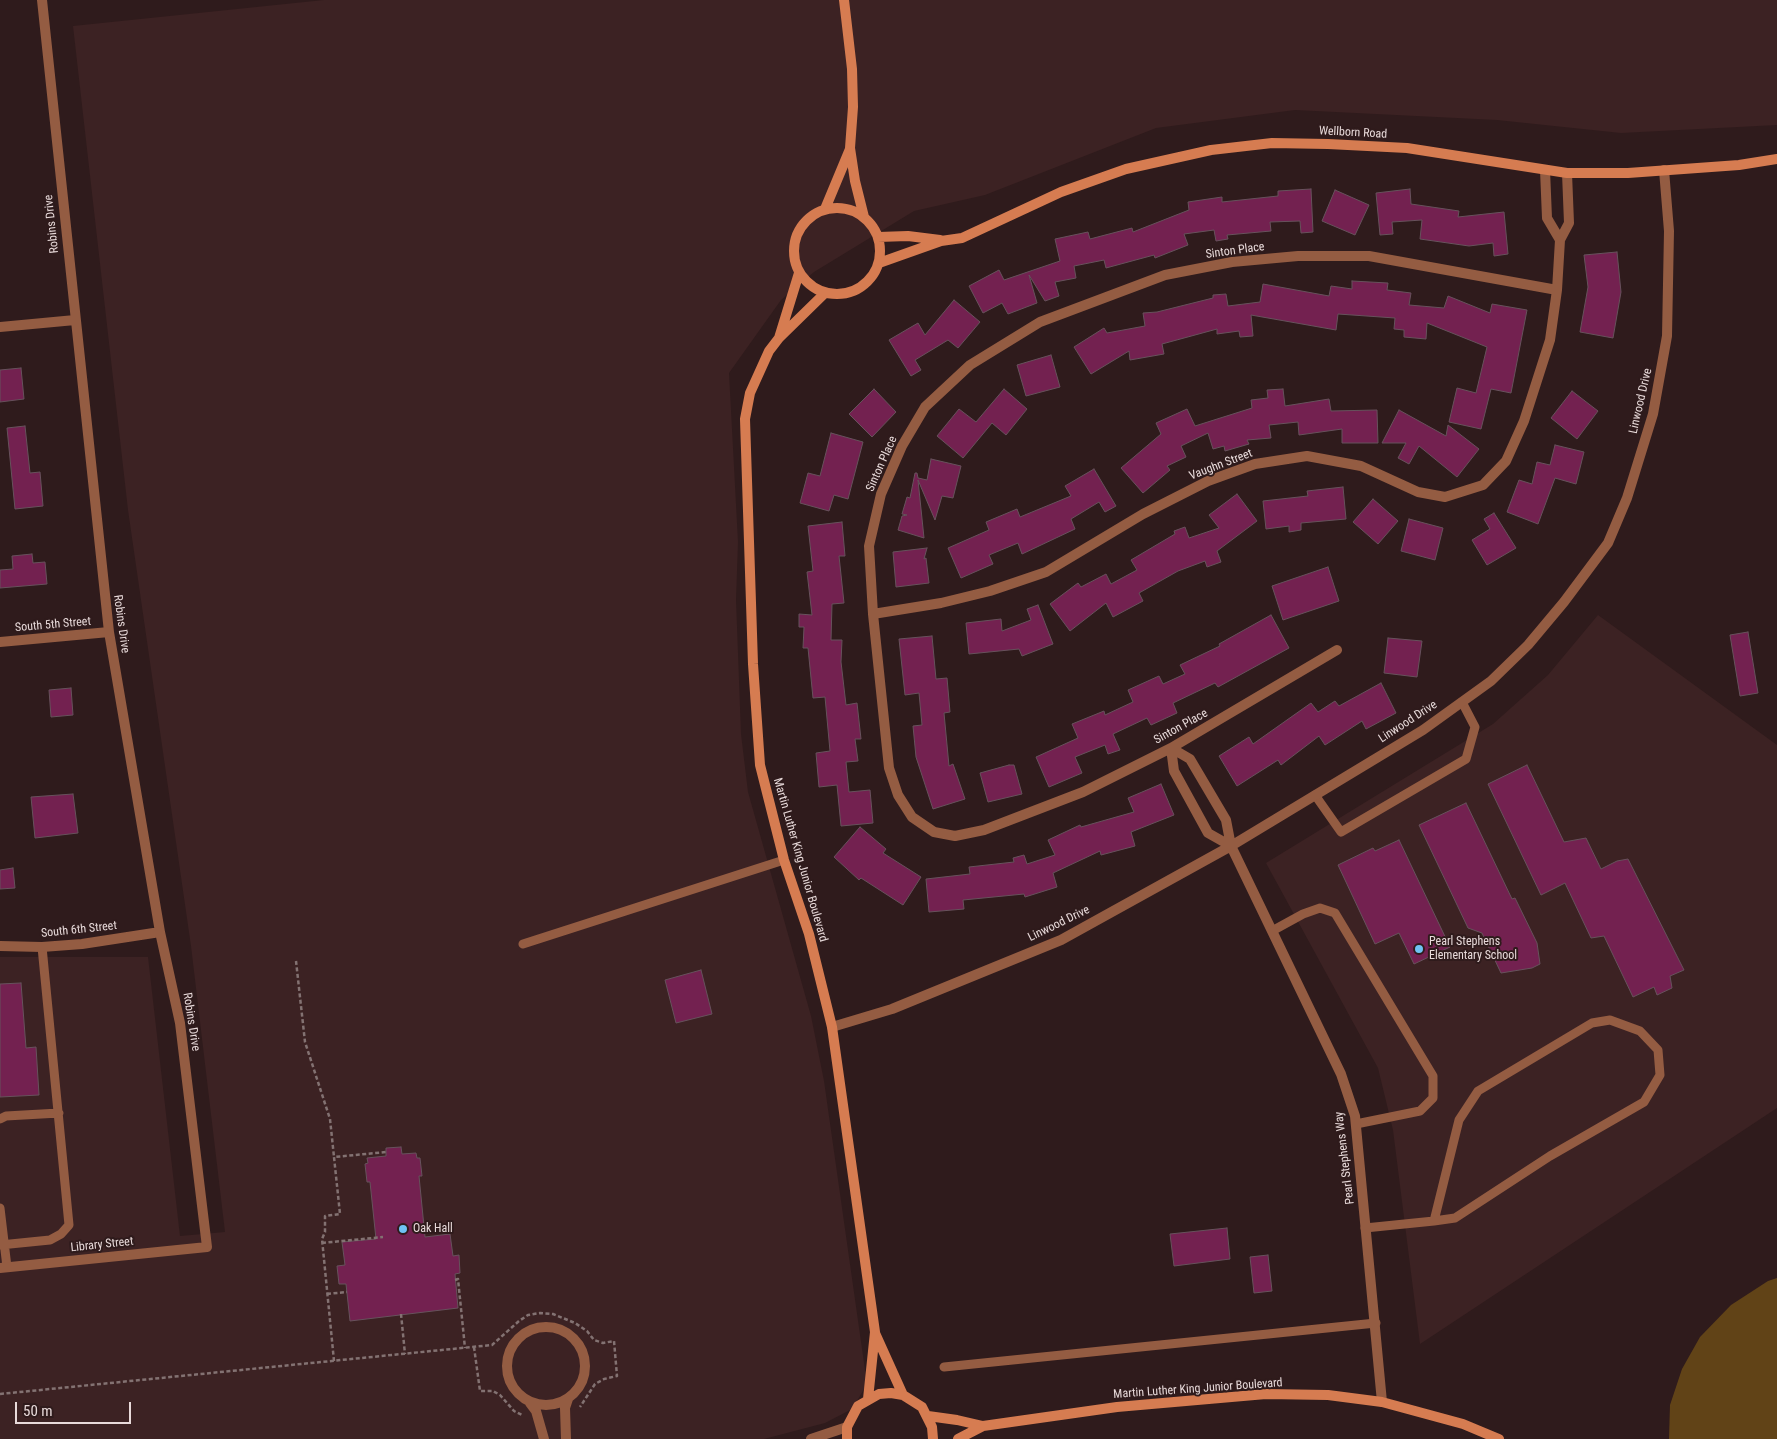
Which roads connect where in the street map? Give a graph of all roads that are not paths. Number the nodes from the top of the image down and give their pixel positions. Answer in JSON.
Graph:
{"nodes":[{"id":1,"x":42,"y":0,"type":"edge"},
{"id":2,"x":844,"y":0,"type":"edge"},
{"id":3,"x":850,"y":148,"type":"junction"},
{"id":4,"x":1777,"y":159,"type":"edge"},
{"id":5,"x":1545,"y":170,"type":"junction"},
{"id":6,"x":1664,"y":170,"type":"junction"},
{"id":7,"x":1567,"y":174,"type":"junction"},
{"id":8,"x":825,"y":209,"type":"junction"},
{"id":9,"x":864,"y":217,"type":"junction"},
{"id":10,"x":878,"y":237,"type":"junction"},
{"id":11,"x":1560,"y":240,"type":"junction"},
{"id":12,"x":941,"y":241,"type":"junction"},
{"id":13,"x":879,"y":262,"type":"junction"},
{"id":14,"x":799,"y":273,"type":"junction"},
{"id":15,"x":1557,"y":290,"type":"junction"},
{"id":16,"x":825,"y":293,"type":"junction"},
{"id":17,"x":75,"y":320,"type":"junction"},
{"id":18,"x":0,"y":327,"type":"edge"},
{"id":19,"x":778,"y":338,"type":"junction"},
{"id":20,"x":873,"y":614,"type":"junction"},
{"id":21,"x":109,"y":632,"type":"junction"},
{"id":22,"x":0,"y":642,"type":"edge"},
{"id":23,"x":1337,"y":650,"type":"dead end"},
{"id":24,"x":1462,"y":702,"type":"junction"},
{"id":25,"x":1171,"y":748,"type":"junction"},
{"id":26,"x":1315,"y":795,"type":"junction"},
{"id":27,"x":1231,"y":846,"type":"junction"},
{"id":28,"x":784,"y":860,"type":"junction"},
{"id":29,"x":1272,"y":931,"type":"junction"},
{"id":30,"x":160,"y":932,"type":"junction"},
{"id":31,"x":523,"y":944,"type":"dead end"},
{"id":32,"x":0,"y":946,"type":"edge"},
{"id":33,"x":42,"y":947,"type":"junction"},
{"id":34,"x":832,"y":1027,"type":"junction"},
{"id":35,"x":59,"y":1113,"type":"junction"},
{"id":36,"x":0,"y":1119,"type":"edge"},
{"id":37,"x":1356,"y":1124,"type":"junction"},
{"id":38,"x":0,"y":1208,"type":"edge"},
{"id":39,"x":1434,"y":1221,"type":"junction"},
{"id":40,"x":1365,"y":1228,"type":"junction"},
{"id":41,"x":2,"y":1245,"type":"edge"},
{"id":42,"x":207,"y":1247,"type":"joint"},
{"id":43,"x":4,"y":1267,"type":"edge"},
{"id":44,"x":1376,"y":1323,"type":"junction"},
{"id":45,"x":875,"y":1332,"type":"junction"},
{"id":46,"x":944,"y":1367,"type":"dead end"},
{"id":47,"x":903,"y":1395,"type":"junction"},
{"id":48,"x":568,"y":1399,"type":"junction"},
{"id":49,"x":868,"y":1399,"type":"junction"},
{"id":50,"x":1382,"y":1402,"type":"junction"},
{"id":51,"x":530,"y":1403,"type":"junction"},
{"id":52,"x":928,"y":1416,"type":"junction"},
{"id":53,"x":983,"y":1426,"type":"junction"},
{"id":54,"x":847,"y":1427,"type":"junction"},
{"id":55,"x":544,"y":1439,"type":"edge"},
{"id":56,"x":566,"y":1439,"type":"edge"},
{"id":57,"x":811,"y":1439,"type":"edge"},
{"id":58,"x":847,"y":1439,"type":"edge"},
{"id":59,"x":933,"y":1439,"type":"edge"},
{"id":60,"x":958,"y":1439,"type":"edge"},
{"id":61,"x":1499,"y":1439,"type":"edge"}],
"edges":[{"from":1,"to":17,"type":"street","name":"Robins Drive"},
{"from":2,"to":3,"type":"street"},
{"from":3,"to":8,"type":"street"},
{"from":3,"to":9,"type":"street"},
{"from":4,"to":6,"type":"street","name":"Wellborn Road"},
{"from":5,"to":7,"type":"street","name":"Wellborn Road"},
{"from":5,"to":11,"type":"street"},
{"from":5,"to":12,"type":"street","name":"Wellborn Road"},
{"from":6,"to":7,"type":"street","name":"Wellborn Road"},
{"from":6,"to":24,"type":"street","name":"Linwood Drive"},
{"from":7,"to":11,"type":"street","name":"Vaughn Street"},
{"from":8,"to":9,"type":"street"},
{"from":8,"to":14,"type":"street"},
{"from":9,"to":10,"type":"street"},
{"from":10,"to":12,"type":"street"},
{"from":10,"to":13,"type":"street"},
{"from":11,"to":15,"type":"street","name":"Vaughn Street"},
{"from":12,"to":13,"type":"street"},
{"from":13,"to":16,"type":"street"},
{"from":14,"to":16,"type":"street"},
{"from":14,"to":19,"type":"street","name":"Martin Luther King Junior Boulevard"},
{"from":15,"to":20,"type":"street","name":"Vaughn Street"},
{"from":15,"to":20,"type":"street","name":"Sinton Place"},
{"from":16,"to":19,"type":"street","name":"Martin Luther King Junior Boulevard"},
{"from":17,"to":18,"type":"street"},
{"from":17,"to":21,"type":"street","name":"Robins Drive"},
{"from":19,"to":28,"type":"street","name":"Martin Luther King Junior Boulevard"},
{"from":20,"to":25,"type":"street","name":"Sinton Place"},
{"from":21,"to":22,"type":"street","name":"South 5th Street"},
{"from":21,"to":30,"type":"street","name":"Robins Drive"},
{"from":23,"to":25,"type":"street","name":"Sinton Place"},
{"from":24,"to":26,"type":"street","name":"Linwood Drive"},
{"from":24,"to":26,"type":"lane"},
{"from":25,"to":27,"type":"street","name":"Pearl Stephens Way"},
{"from":25,"to":27,"type":"street"},
{"from":26,"to":27,"type":"street","name":"Linwood Drive"},
{"from":27,"to":29,"type":"street","name":"Pearl Stephens Way"},
{"from":27,"to":34,"type":"street","name":"Linwood Drive"},
{"from":28,"to":31,"type":"lane"},
{"from":28,"to":34,"type":"street","name":"Martin Luther King Junior Boulevard"},
{"from":29,"to":37,"type":"street","name":"Pearl Stephens Way"},
{"from":29,"to":37,"type":"lane"},
{"from":30,"to":33,"type":"street","name":"South 6th Street"},
{"from":30,"to":42,"type":"street","name":"Robins Drive"},
{"from":32,"to":33,"type":"street","name":"South 6th Street"},
{"from":33,"to":35,"type":"lane"},
{"from":34,"to":45,"type":"street","name":"Martin Luther King Junior Boulevard"},
{"from":35,"to":36,"type":"lane"},
{"from":35,"to":41,"type":"lane"},
{"from":37,"to":40,"type":"street","name":"Pearl Stephens Way"},
{"from":38,"to":41,"type":"lane"},
{"from":39,"to":39,"type":"lane"},
{"from":39,"to":40,"type":"lane"},
{"from":40,"to":44,"type":"street","name":"Pearl Stephens Way"},
{"from":41,"to":43,"type":"lane"},
{"from":42,"to":43,"type":"street","name":"Library Street"},
{"from":44,"to":46,"type":"lane"},
{"from":44,"to":50,"type":"street","name":"Pearl Stephens Way"},
{"from":45,"to":47,"type":"street","name":"Martin Luther King Junior Boulevard"},
{"from":45,"to":49,"type":"street","name":"Martin Luther King Junior Boulevard"},
{"from":47,"to":49,"type":"street"},
{"from":47,"to":52,"type":"street"},
{"from":48,"to":51,"type":"street"},
{"from":48,"to":51,"type":"street"},
{"from":48,"to":56,"type":"street"},
{"from":49,"to":54,"type":"street"},
{"from":50,"to":53,"type":"street","name":"Martin Luther King Junior Boulevard"},
{"from":50,"to":61,"type":"street","name":"Martin Luther King Junior Boulevard"},
{"from":51,"to":55,"type":"street"},
{"from":52,"to":53,"type":"street","name":"Martin Luther King Junior Boulevard"},
{"from":52,"to":59,"type":"street"},
{"from":53,"to":60,"type":"street","name":"Martin Luther King Junior Boulevard"},
{"from":54,"to":57,"type":"street"},
{"from":54,"to":58,"type":"street"}]}
